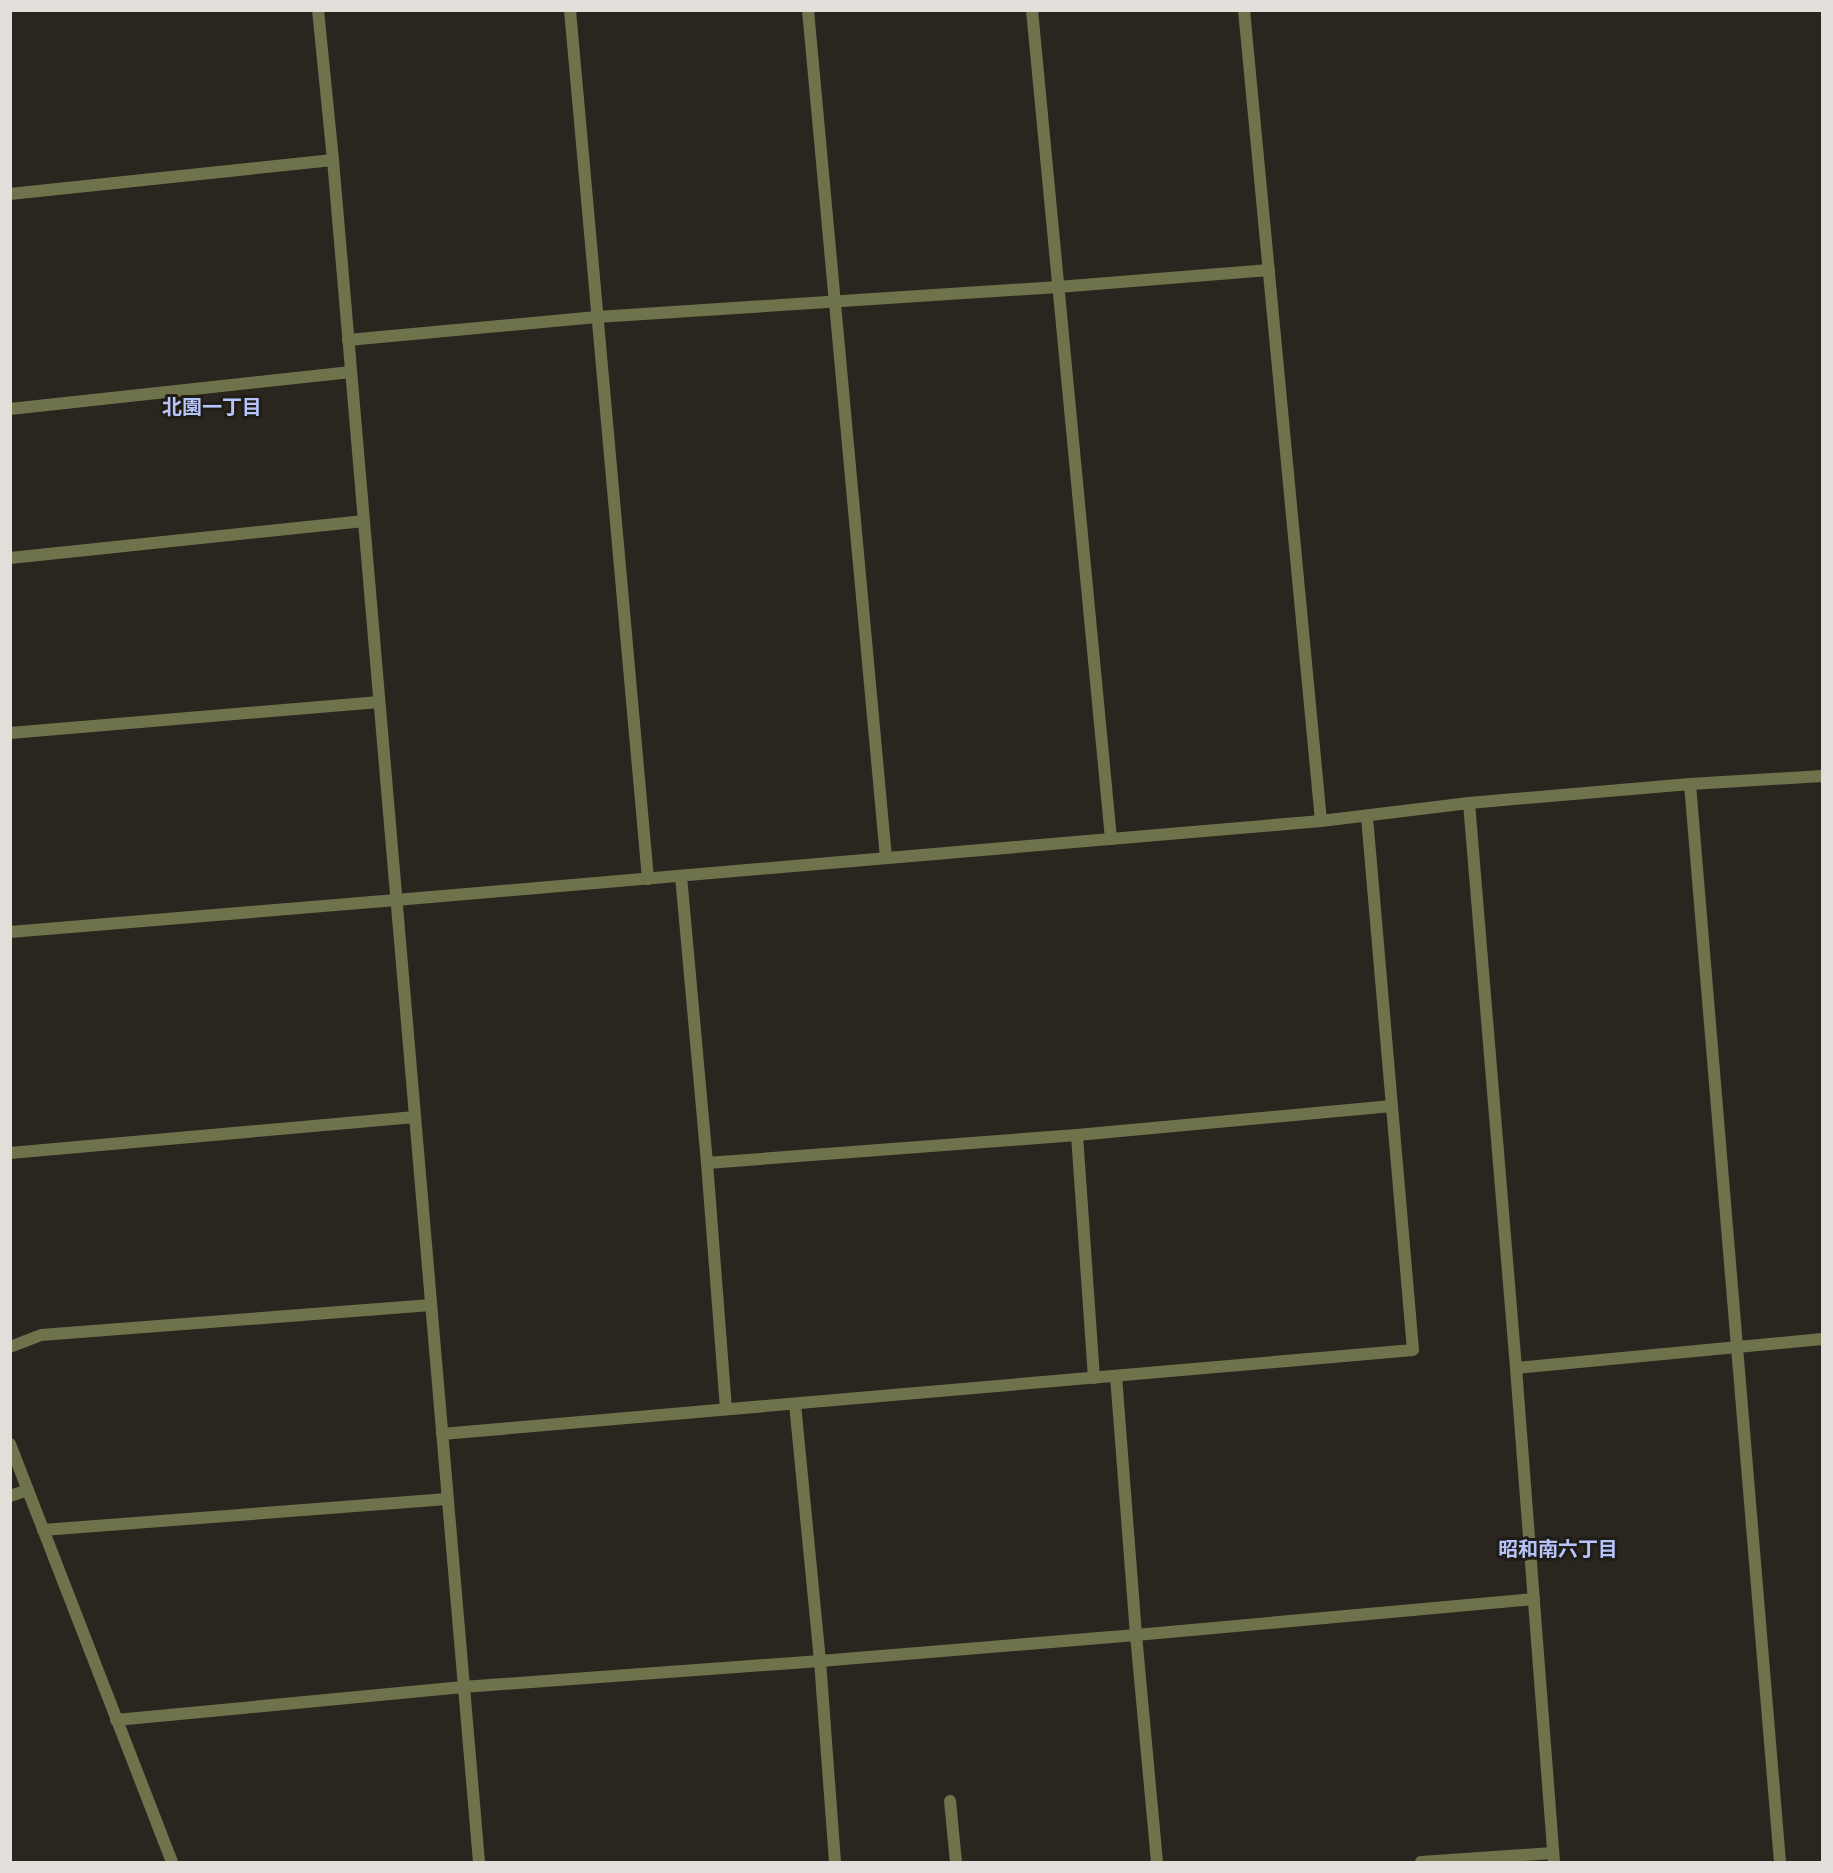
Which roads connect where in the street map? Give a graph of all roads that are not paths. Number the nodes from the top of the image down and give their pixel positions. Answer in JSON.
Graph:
{"nodes":[{"id":1,"x":318,"y":10,"type":"edge"},
{"id":2,"x":570,"y":10,"type":"edge"},
{"id":3,"x":808,"y":10,"type":"edge"},
{"id":4,"x":1032,"y":10,"type":"edge"},
{"id":5,"x":1244,"y":10,"type":"edge"},
{"id":6,"x":333,"y":160,"type":"junction"},
{"id":7,"x":10,"y":194,"type":"edge"},
{"id":8,"x":1269,"y":270,"type":"junction"},
{"id":9,"x":1058,"y":287,"type":"junction"},
{"id":10,"x":836,"y":302,"type":"junction"},
{"id":11,"x":597,"y":317,"type":"junction"},
{"id":12,"x":348,"y":340,"type":"junction"},
{"id":13,"x":351,"y":372,"type":"junction"},
{"id":14,"x":10,"y":410,"type":"edge"},
{"id":15,"x":364,"y":521,"type":"junction"},
{"id":16,"x":10,"y":558,"type":"edge"},
{"id":17,"x":379,"y":702,"type":"junction"},
{"id":18,"x":10,"y":733,"type":"edge"},
{"id":19,"x":1822,"y":776,"type":"edge"},
{"id":20,"x":1690,"y":784,"type":"junction"},
{"id":21,"x":1469,"y":803,"type":"junction"},
{"id":22,"x":1367,"y":817,"type":"junction"},
{"id":23,"x":1322,"y":821,"type":"junction"},
{"id":24,"x":1111,"y":839,"type":"junction"},
{"id":25,"x":886,"y":858,"type":"junction"},
{"id":26,"x":681,"y":876,"type":"junction"},
{"id":27,"x":648,"y":879,"type":"junction"},
{"id":28,"x":396,"y":900,"type":"junction"},
{"id":29,"x":10,"y":932,"type":"edge"},
{"id":30,"x":1392,"y":1106,"type":"junction"},
{"id":31,"x":415,"y":1117,"type":"junction"},
{"id":32,"x":1077,"y":1135,"type":"junction"},
{"id":33,"x":10,"y":1153,"type":"edge"},
{"id":34,"x":707,"y":1162,"type":"junction"},
{"id":35,"x":431,"y":1305,"type":"junction"},
{"id":36,"x":1822,"y":1339,"type":"edge"},
{"id":37,"x":10,"y":1347,"type":"edge"},
{"id":38,"x":1737,"y":1347,"type":"junction"},
{"id":39,"x":1516,"y":1368,"type":"junction"},
{"id":40,"x":1116,"y":1376,"type":"junction"},
{"id":41,"x":1094,"y":1378,"type":"junction"},
{"id":42,"x":795,"y":1404,"type":"junction"},
{"id":43,"x":726,"y":1409,"type":"junction"},
{"id":44,"x":442,"y":1434,"type":"junction"},
{"id":45,"x":10,"y":1444,"type":"edge"},
{"id":46,"x":28,"y":1490,"type":"junction"},
{"id":47,"x":10,"y":1497,"type":"edge"},
{"id":48,"x":447,"y":1499,"type":"junction"},
{"id":49,"x":43,"y":1530,"type":"junction"},
{"id":50,"x":1534,"y":1599,"type":"junction"},
{"id":51,"x":1136,"y":1635,"type":"junction"},
{"id":52,"x":820,"y":1661,"type":"junction"},
{"id":53,"x":464,"y":1687,"type":"junction"},
{"id":54,"x":116,"y":1720,"type":"junction"},
{"id":55,"x":951,"y":1801,"type":"dead end"},
{"id":56,"x":1554,"y":1858,"type":"edge"},
{"id":57,"x":172,"y":1863,"type":"edge"},
{"id":58,"x":479,"y":1863,"type":"edge"},
{"id":59,"x":835,"y":1863,"type":"edge"},
{"id":60,"x":956,"y":1863,"type":"edge"},
{"id":61,"x":1157,"y":1863,"type":"edge"},
{"id":62,"x":1421,"y":1863,"type":"edge"},
{"id":63,"x":1780,"y":1863,"type":"edge"}],
"edges":[{"from":1,"to":6,"type":"street"},
{"from":2,"to":11,"type":"street"},
{"from":3,"to":10,"type":"street"},
{"from":4,"to":9,"type":"street"},
{"from":5,"to":8,"type":"street"},
{"from":6,"to":7,"type":"street"},
{"from":6,"to":12,"type":"street"},
{"from":8,"to":9,"type":"street"},
{"from":8,"to":23,"type":"street"},
{"from":9,"to":10,"type":"street"},
{"from":9,"to":24,"type":"street"},
{"from":10,"to":11,"type":"street"},
{"from":10,"to":25,"type":"street"},
{"from":11,"to":12,"type":"street"},
{"from":11,"to":27,"type":"street"},
{"from":12,"to":13,"type":"street"},
{"from":13,"to":14,"type":"street"},
{"from":13,"to":15,"type":"street"},
{"from":15,"to":16,"type":"street"},
{"from":15,"to":17,"type":"street"},
{"from":17,"to":18,"type":"street"},
{"from":17,"to":28,"type":"street"},
{"from":19,"to":20,"type":"street"},
{"from":20,"to":21,"type":"street"},
{"from":20,"to":38,"type":"street"},
{"from":21,"to":22,"type":"street"},
{"from":21,"to":39,"type":"street"},
{"from":22,"to":23,"type":"street"},
{"from":22,"to":30,"type":"street"},
{"from":23,"to":24,"type":"street"},
{"from":24,"to":25,"type":"street"},
{"from":25,"to":26,"type":"street"},
{"from":26,"to":27,"type":"street"},
{"from":26,"to":34,"type":"street"},
{"from":27,"to":28,"type":"street"},
{"from":28,"to":29,"type":"street"},
{"from":28,"to":31,"type":"street"},
{"from":30,"to":32,"type":"street"},
{"from":30,"to":40,"type":"street"},
{"from":31,"to":33,"type":"street"},
{"from":31,"to":35,"type":"street"},
{"from":32,"to":34,"type":"street"},
{"from":32,"to":41,"type":"street"},
{"from":34,"to":43,"type":"street"},
{"from":35,"to":37,"type":"street"},
{"from":35,"to":44,"type":"street"},
{"from":36,"to":38,"type":"street"},
{"from":38,"to":39,"type":"street"},
{"from":38,"to":63,"type":"street"},
{"from":39,"to":50,"type":"street"},
{"from":40,"to":41,"type":"street"},
{"from":40,"to":51,"type":"street"},
{"from":41,"to":42,"type":"street"},
{"from":42,"to":43,"type":"street"},
{"from":42,"to":52,"type":"street"},
{"from":43,"to":44,"type":"street"},
{"from":44,"to":48,"type":"street"},
{"from":45,"to":46,"type":"street"},
{"from":46,"to":47,"type":"street"},
{"from":46,"to":49,"type":"street"},
{"from":48,"to":49,"type":"street"},
{"from":48,"to":53,"type":"street"},
{"from":49,"to":54,"type":"street"},
{"from":50,"to":51,"type":"street"},
{"from":50,"to":56,"type":"street"},
{"from":51,"to":52,"type":"street"},
{"from":51,"to":61,"type":"street"},
{"from":52,"to":53,"type":"street"},
{"from":52,"to":59,"type":"street"},
{"from":53,"to":54,"type":"street"},
{"from":53,"to":58,"type":"street"},
{"from":54,"to":57,"type":"street"},
{"from":55,"to":60,"type":"street"},
{"from":56,"to":62,"type":"street"}]}
